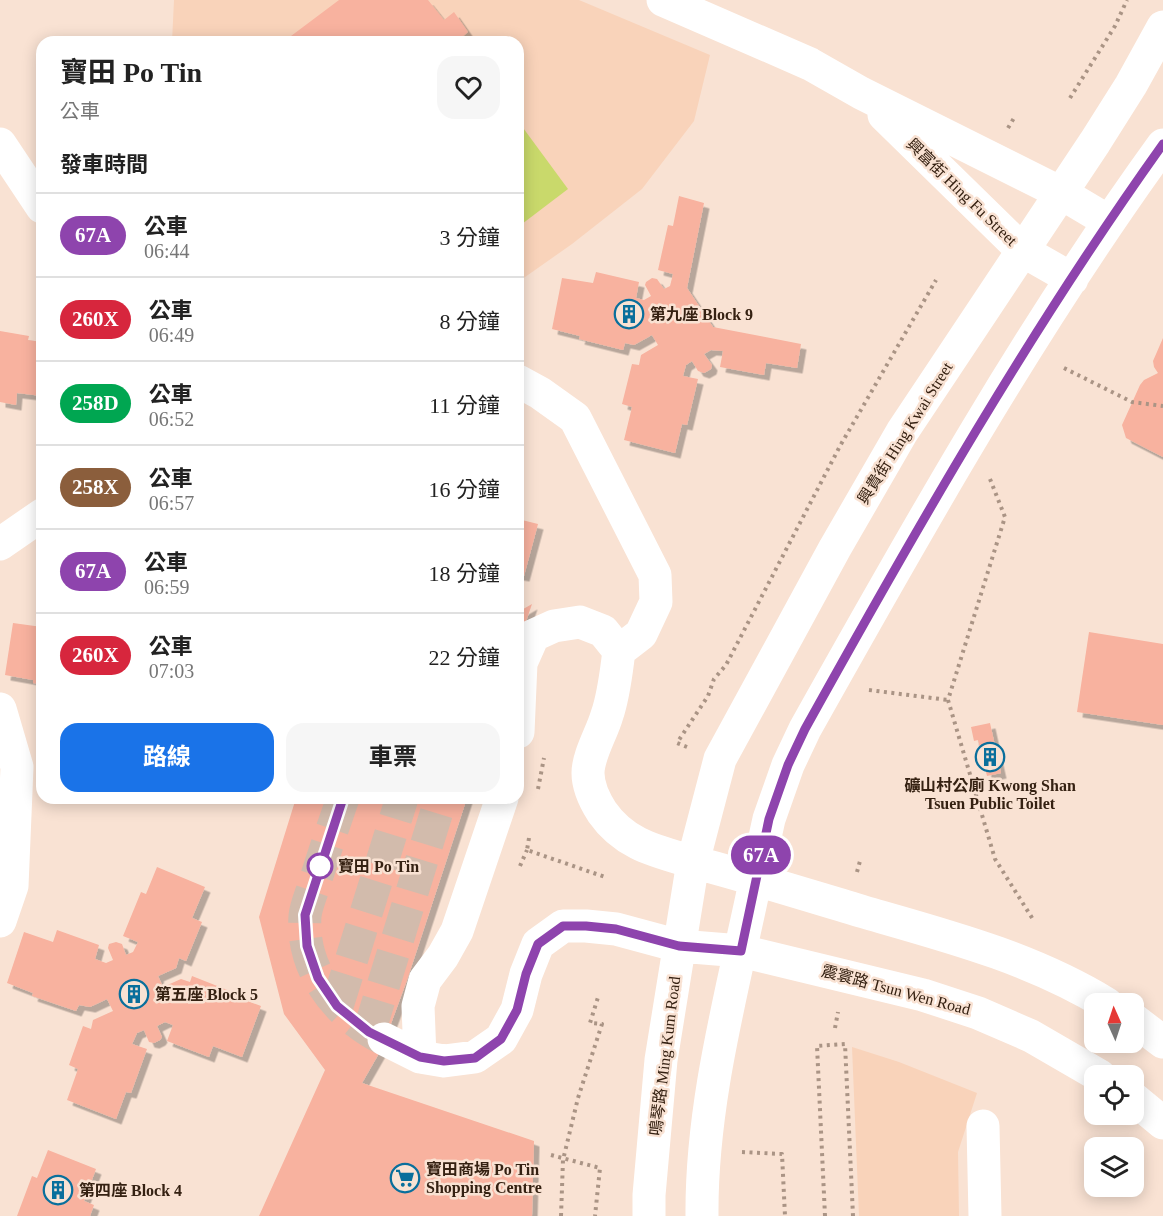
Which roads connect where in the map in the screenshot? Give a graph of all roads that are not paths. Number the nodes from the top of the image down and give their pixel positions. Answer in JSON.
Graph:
{"nodes":[{"id":1,"x":663,"y":0,"type":"edge"},
{"id":2,"x":1163,"y":27,"type":"edge"},
{"id":3,"x":861,"y":93,"type":"junction"},
{"id":4,"x":0,"y":144,"type":"edge"},
{"id":5,"x":1163,"y":144,"type":"edge"},
{"id":6,"x":1061,"y":194,"type":"junction"},
{"id":7,"x":36,"y":198,"type":"edge"},
{"id":8,"x":1108,"y":221,"type":"junction"},
{"id":9,"x":1023,"y":251,"type":"junction"},
{"id":10,"x":1072,"y":279,"type":"junction"},
{"id":11,"x":524,"y":384,"type":"edge"},
{"id":12,"x":36,"y":519,"type":"edge"},
{"id":13,"x":0,"y":544,"type":"edge"},
{"id":14,"x":524,"y":650,"type":"edge"},
{"id":15,"x":619,"y":651,"type":"junction"},
{"id":16,"x":0,"y":709,"type":"edge"},
{"id":17,"x":500,"y":804,"type":"edge"},
{"id":18,"x":693,"y":862,"type":"junction"},
{"id":19,"x":756,"y":878,"type":"junction"},
{"id":20,"x":0,"y":921,"type":"edge"},
{"id":21,"x":679,"y":946,"type":"junction"},
{"id":22,"x":741,"y":951,"type":"junction"},
{"id":23,"x":1086,"y":993,"type":"edge"},
{"id":24,"x":1144,"y":1028,"type":"edge"},
{"id":25,"x":384,"y":1039,"type":"tunnel mouth"},
{"id":26,"x":1163,"y":1042,"type":"edge"},
{"id":27,"x":420,"y":1057,"type":"junction"},
{"id":28,"x":1084,"y":1067,"type":"edge"},
{"id":29,"x":1144,"y":1107,"type":"edge"},
{"id":30,"x":1163,"y":1123,"type":"edge"},
{"id":31,"x":983,"y":1126,"type":"dead end"},
{"id":32,"x":649,"y":1216,"type":"edge"},
{"id":33,"x":702,"y":1216,"type":"edge"},
{"id":34,"x":985,"y":1216,"type":"edge"}],
"edges":[{"from":1,"to":3,"type":"street","name":"興富街 Hing Fu Street"},
{"from":2,"to":6,"type":"street","name":"興貴街 Hing Kwai Street"},
{"from":3,"to":6,"type":"street","name":"興富街 Hing Fu Street"},
{"from":3,"to":9,"type":"street","name":"興富街 Hing Fu Street"},
{"from":4,"to":7,"type":"street"},
{"from":5,"to":8,"type":"street"},
{"from":6,"to":8,"type":"street","name":"興富街 Hing Fu Street"},
{"from":6,"to":9,"type":"street","name":"興貴街 Hing Kwai Street"},
{"from":8,"to":10,"type":"street"},
{"from":9,"to":10,"type":"street","name":"興富街 Hing Fu Street"},
{"from":9,"to":18,"type":"street","name":"興貴街 Hing Kwai Street"},
{"from":10,"to":19,"type":"street"},
{"from":11,"to":15,"type":"street"},
{"from":12,"to":13,"type":"street"},
{"from":14,"to":15,"type":"street"},
{"from":15,"to":18,"type":"street"},
{"from":16,"to":20,"type":"street"},
{"from":17,"to":27,"type":"street"},
{"from":18,"to":19,"type":"street"},
{"from":18,"to":21,"type":"street","name":"鳴琴路 Ming Kum Road"},
{"from":19,"to":22,"type":"street"},
{"from":19,"to":23,"type":"street"},
{"from":21,"to":22,"type":"street","name":"震寰路 Tsun Wen Road"},
{"from":21,"to":27,"type":"street","name":"震寰路 Tsun Wen Road"},
{"from":21,"to":32,"type":"street","name":"鳴琴路 Ming Kum Road"},
{"from":22,"to":28,"type":"street","name":"震寰路 Tsun Wen Road"},
{"from":22,"to":33,"type":"street"},
{"from":24,"to":26,"type":"street"},
{"from":25,"to":27,"type":"street","name":"震寰路 Tsun Wen Road"},
{"from":29,"to":30,"type":"street"},
{"from":31,"to":34,"type":"street"}]}
